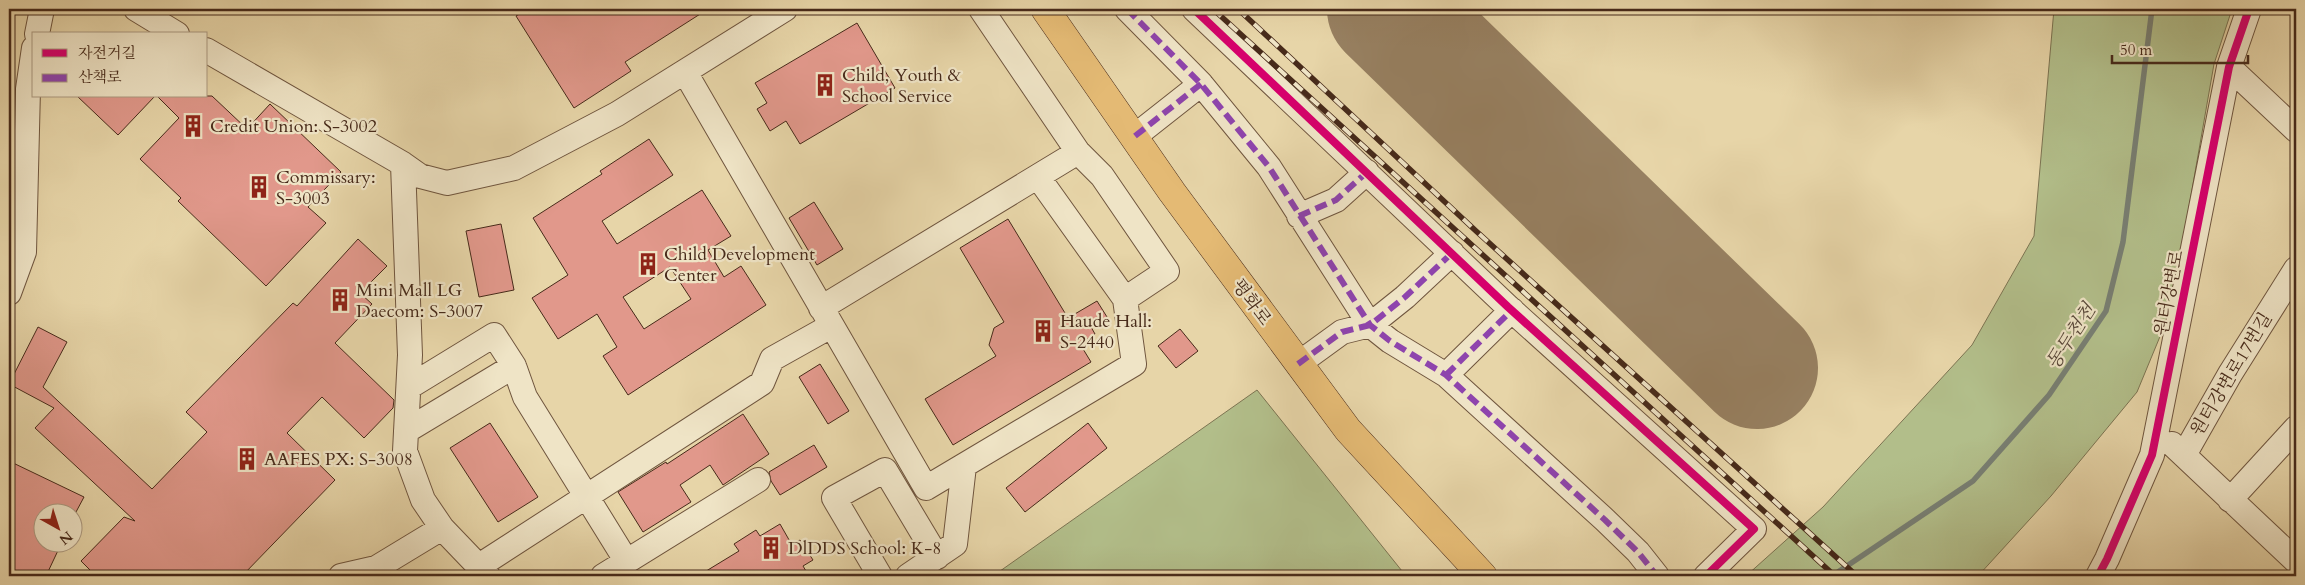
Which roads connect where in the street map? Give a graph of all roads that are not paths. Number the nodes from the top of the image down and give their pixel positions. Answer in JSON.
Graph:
{"nodes":[{"id":1,"x":42,"y":9,"type":"edge"},
{"id":2,"x":136,"y":9,"type":"edge"},
{"id":3,"x":785,"y":9,"type":"edge"},
{"id":4,"x":981,"y":9,"type":"edge"},
{"id":5,"x":1045,"y":9,"type":"edge"},
{"id":6,"x":1127,"y":9,"type":"edge"},
{"id":7,"x":1194,"y":9,"type":"edge"},
{"id":8,"x":2249,"y":9,"type":"edge"},
{"id":9,"x":37,"y":32,"type":"edge"},
{"id":10,"x":174,"y":32,"type":"edge"},
{"id":11,"x":208,"y":51,"type":"edge"},
{"id":12,"x":32,"y":53,"type":"edge"},
{"id":13,"x":2229,"y":67,"type":"junction"},
{"id":14,"x":685,"y":72,"type":"junction"},
{"id":15,"x":1201,"y":84,"type":"junction"},
{"id":16,"x":18,"y":89,"type":"edge"},
{"id":17,"x":2296,"y":130,"type":"edge"},
{"id":18,"x":1135,"y":136,"type":"junction"},
{"id":19,"x":1078,"y":152,"type":"junction"},
{"id":20,"x":403,"y":164,"type":"junction"},
{"id":21,"x":1367,"y":172,"type":"junction"},
{"id":22,"x":1038,"y":176,"type":"junction"},
{"id":23,"x":1299,"y":216,"type":"junction"},
{"id":24,"x":1452,"y":253,"type":"junction"},
{"id":25,"x":2296,"y":269,"type":"edge"},
{"id":26,"x":9,"y":293,"type":"edge"},
{"id":27,"x":1125,"y":300,"type":"junction"},
{"id":28,"x":1512,"y":310,"type":"junction"},
{"id":29,"x":826,"y":317,"type":"junction"},
{"id":30,"x":1370,"y":325,"type":"junction"},
{"id":31,"x":1298,"y":364,"type":"junction"},
{"id":32,"x":514,"y":366,"type":"junction"},
{"id":33,"x":1446,"y":375,"type":"junction"},
{"id":34,"x":408,"y":387,"type":"junction"},
{"id":35,"x":2296,"y":428,"type":"edge"},
{"id":36,"x":406,"y":430,"type":"junction"},
{"id":37,"x":2157,"y":430,"type":"junction"},
{"id":38,"x":2184,"y":455,"type":"junction"},
{"id":39,"x":964,"y":466,"type":"junction"},
{"id":40,"x":758,"y":480,"type":"dead end"},
{"id":41,"x":588,"y":495,"type":"junction"},
{"id":42,"x":2230,"y":500,"type":"junction"},
{"id":43,"x":442,"y":528,"type":"junction"},
{"id":44,"x":937,"y":557,"type":"junction"},
{"id":45,"x":2296,"y":561,"type":"edge"},
{"id":46,"x":627,"y":562,"type":"junction"},
{"id":47,"x":483,"y":571,"type":"edge"},
{"id":48,"x":341,"y":576,"type":"edge"},
{"id":49,"x":604,"y":576,"type":"edge"},
{"id":50,"x":880,"y":576,"type":"edge"},
{"id":51,"x":908,"y":576,"type":"edge"},
{"id":52,"x":1483,"y":576,"type":"edge"},
{"id":53,"x":1657,"y":576,"type":"edge"},
{"id":54,"x":1706,"y":576,"type":"edge"},
{"id":55,"x":2098,"y":576,"type":"edge"}],
"edges":[{"from":1,"to":9,"type":"street"},
{"from":2,"to":10,"type":"street"},
{"from":3,"to":14,"type":"street"},
{"from":4,"to":19,"type":"street"},
{"from":5,"to":18,"type":"main road","name":"평화로"},
{"from":6,"to":15,"type":"street"},
{"from":7,"to":21,"type":"street"},
{"from":8,"to":13,"type":"street","name":"원터강변로"},
{"from":11,"to":20,"type":"street"},
{"from":12,"to":16,"type":"street"},
{"from":13,"to":17,"type":"street"},
{"from":13,"to":37,"type":"street","name":"원터강변로"},
{"from":14,"to":20,"type":"street"},
{"from":14,"to":29,"type":"street"},
{"from":15,"to":18,"type":"street"},
{"from":15,"to":23,"type":"street"},
{"from":16,"to":26,"type":"street"},
{"from":18,"to":31,"type":"main road","name":"평화로"},
{"from":19,"to":22,"type":"street"},
{"from":19,"to":27,"type":"street"},
{"from":20,"to":34,"type":"street"},
{"from":21,"to":23,"type":"street"},
{"from":21,"to":24,"type":"street"},
{"from":22,"to":27,"type":"street"},
{"from":22,"to":29,"type":"street"},
{"from":23,"to":30,"type":"street"},
{"from":24,"to":28,"type":"street"},
{"from":24,"to":30,"type":"street"},
{"from":25,"to":38,"type":"street","name":"원터강변로17번길"},
{"from":27,"to":39,"type":"street"},
{"from":28,"to":33,"type":"street"},
{"from":28,"to":54,"type":"street"},
{"from":29,"to":39,"type":"street"},
{"from":29,"to":41,"type":"street"},
{"from":30,"to":31,"type":"street"},
{"from":30,"to":33,"type":"street"},
{"from":31,"to":52,"type":"main road","name":"평화로"},
{"from":32,"to":34,"type":"street"},
{"from":32,"to":36,"type":"street"},
{"from":32,"to":41,"type":"street"},
{"from":33,"to":53,"type":"street"},
{"from":34,"to":36,"type":"street"},
{"from":35,"to":42,"type":"street"},
{"from":36,"to":43,"type":"street"},
{"from":37,"to":38,"type":"street"},
{"from":37,"to":55,"type":"street","name":"원터강변로"},
{"from":38,"to":42,"type":"street"},
{"from":39,"to":44,"type":"street"},
{"from":40,"to":46,"type":"street"},
{"from":41,"to":46,"type":"street"},
{"from":41,"to":47,"type":"street"},
{"from":42,"to":45,"type":"street"},
{"from":43,"to":47,"type":"street"},
{"from":43,"to":48,"type":"street"},
{"from":44,"to":50,"type":"street"},
{"from":44,"to":51,"type":"street"},
{"from":46,"to":49,"type":"street"}]}
